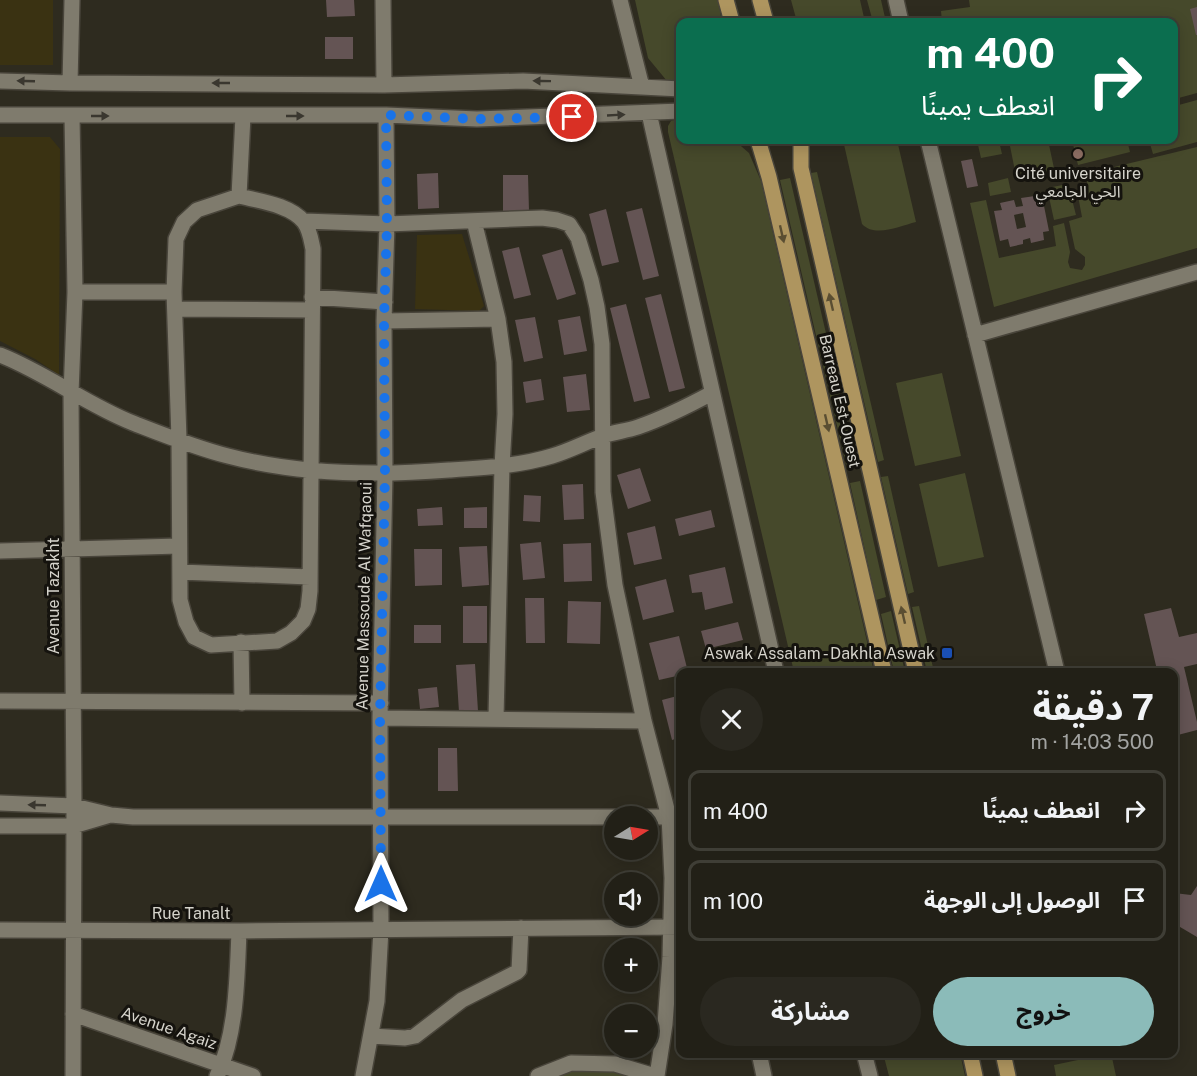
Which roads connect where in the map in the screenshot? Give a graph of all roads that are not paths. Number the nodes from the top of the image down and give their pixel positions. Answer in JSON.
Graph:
{"nodes":[{"id":1,"x":72,"y":0,"type":"edge"},
{"id":2,"x":383,"y":0,"type":"edge"},
{"id":3,"x":620,"y":0,"type":"edge"},
{"id":4,"x":726,"y":0,"type":"edge"},
{"id":5,"x":760,"y":0,"type":"edge"},
{"id":6,"x":896,"y":0,"type":"edge"},
{"id":7,"x":731,"y":18,"type":"edge"},
{"id":8,"x":765,"y":18,"type":"edge"},
{"id":9,"x":900,"y":18,"type":"edge"},
{"id":10,"x":0,"y":81,"type":"edge"},
{"id":11,"x":70,"y":83,"type":"junction"},
{"id":12,"x":384,"y":85,"type":"junction"},
{"id":13,"x":642,"y":87,"type":"junction"},
{"id":14,"x":676,"y":89,"type":"edge"},
{"id":15,"x":676,"y":111,"type":"edge"},
{"id":16,"x":650,"y":113,"type":"junction"},
{"id":17,"x":0,"y":115,"type":"edge"},
{"id":18,"x":386,"y":115,"type":"junction"},
{"id":19,"x":72,"y":116,"type":"junction"},
{"id":20,"x":243,"y":116,"type":"junction"},
{"id":21,"x":758,"y":144,"type":"edge"},
{"id":22,"x":801,"y":144,"type":"edge"},
{"id":23,"x":929,"y":144,"type":"edge"},
{"id":24,"x":240,"y":196,"type":"junction"},
{"id":25,"x":304,"y":221,"type":"junction"},
{"id":26,"x":474,"y":221,"type":"junction"},
{"id":27,"x":387,"y":224,"type":"junction"},
{"id":28,"x":1197,"y":272,"type":"edge"},
{"id":29,"x":75,"y":292,"type":"junction"},
{"id":30,"x":174,"y":292,"type":"junction"},
{"id":31,"x":385,"y":302,"type":"junction"},
{"id":32,"x":312,"y":304,"type":"junction"},
{"id":33,"x":176,"y":309,"type":"junction"},
{"id":34,"x":498,"y":319,"type":"junction"},
{"id":35,"x":384,"y":321,"type":"junction"},
{"id":36,"x":975,"y":335,"type":"junction"},
{"id":37,"x":0,"y":355,"type":"edge"},
{"id":38,"x":71,"y":393,"type":"junction"},
{"id":39,"x":712,"y":393,"type":"junction"},
{"id":40,"x":604,"y":436,"type":"junction"},
{"id":41,"x":179,"y":439,"type":"junction"},
{"id":42,"x":502,"y":466,"type":"junction"},
{"id":43,"x":310,"y":470,"type":"junction"},
{"id":44,"x":385,"y":474,"type":"junction"},
{"id":45,"x":179,"y":546,"type":"junction"},
{"id":46,"x":71,"y":550,"type":"junction"},
{"id":47,"x":0,"y":551,"type":"edge"},
{"id":48,"x":180,"y":572,"type":"junction"},
{"id":49,"x":310,"y":577,"type":"junction"},
{"id":50,"x":241,"y":642,"type":"junction"},
{"id":51,"x":775,"y":668,"type":"edge"},
{"id":52,"x":883,"y":668,"type":"edge"},
{"id":53,"x":915,"y":668,"type":"edge"},
{"id":54,"x":1056,"y":668,"type":"edge"},
{"id":55,"x":0,"y":700,"type":"edge"},
{"id":56,"x":72,"y":700,"type":"junction"},
{"id":57,"x":242,"y":703,"type":"junction"},
{"id":58,"x":380,"y":710,"type":"junction"},
{"id":59,"x":496,"y":718,"type":"junction"},
{"id":60,"x":644,"y":721,"type":"junction"},
{"id":61,"x":0,"y":803,"type":"edge"},
{"id":62,"x":74,"y":806,"type":"junction"},
{"id":63,"x":111,"y":815,"type":"junction"},
{"id":64,"x":382,"y":817,"type":"junction"},
{"id":65,"x":604,"y":817,"type":"edge"},
{"id":66,"x":658,"y":817,"type":"edge"},
{"id":67,"x":675,"y":817,"type":"edge"},
{"id":68,"x":0,"y":826,"type":"edge"},
{"id":69,"x":73,"y":826,"type":"junction"},
{"id":70,"x":676,"y":927,"type":"edge"},
{"id":71,"x":522,"y":928,"type":"junction"},
{"id":72,"x":381,"y":929,"type":"junction"},
{"id":73,"x":0,"y":930,"type":"edge"},
{"id":74,"x":73,"y":930,"type":"junction"},
{"id":75,"x":239,"y":931,"type":"junction"},
{"id":76,"x":73,"y":1014,"type":"junction"},
{"id":77,"x":371,"y":1036,"type":"junction"},
{"id":78,"x":760,"y":1058,"type":"edge"},
{"id":79,"x":865,"y":1058,"type":"edge"},
{"id":80,"x":971,"y":1058,"type":"edge"},
{"id":81,"x":1004,"y":1058,"type":"edge"},
{"id":82,"x":220,"y":1071,"type":"edge"},
{"id":83,"x":73,"y":1076,"type":"edge"},
{"id":84,"x":253,"y":1076,"type":"edge"},
{"id":85,"x":363,"y":1076,"type":"edge"},
{"id":86,"x":538,"y":1076,"type":"edge"},
{"id":87,"x":656,"y":1076,"type":"edge"},
{"id":88,"x":764,"y":1076,"type":"edge"},
{"id":89,"x":870,"y":1076,"type":"edge"},
{"id":90,"x":975,"y":1076,"type":"edge"},
{"id":91,"x":1008,"y":1076,"type":"edge"}],
"edges":[{"from":1,"to":11,"type":"street"},
{"from":2,"to":12,"type":"street"},
{"from":3,"to":13,"type":"street"},
{"from":4,"to":7,"type":"main road"},
{"from":5,"to":8,"type":"main road"},
{"from":6,"to":9,"type":"street"},
{"from":11,"to":10,"type":"street","one_way":true},
{"from":12,"to":11,"type":"street","one_way":true},
{"from":13,"to":12,"type":"street","one_way":true},
{"from":13,"to":14,"type":"street"},
{"from":15,"to":16,"type":"street"},
{"from":18,"to":16,"type":"street","one_way":true},
{"from":16,"to":39,"type":"street"},
{"from":17,"to":19,"type":"street"},
{"from":20,"to":18,"type":"street","one_way":true},
{"from":18,"to":27,"type":"street","name":"Avenue Massoude Al Wafqaoui"},
{"from":19,"to":20,"type":"street","one_way":true},
{"from":19,"to":29,"type":"street","name":"Avenue Tazakht"},
{"from":20,"to":24,"type":"street"},
{"from":21,"to":52,"type":"main road","name":"Barreau Est-Ouest","one_way":true},
{"from":53,"to":22,"type":"main road","name":"Barreau Est-Ouest","one_way":true},
{"from":23,"to":36,"type":"street"},
{"from":24,"to":25,"type":"street"},
{"from":24,"to":30,"type":"street"},
{"from":25,"to":27,"type":"street"},
{"from":25,"to":32,"type":"street"},
{"from":26,"to":27,"type":"street"},
{"from":26,"to":34,"type":"street"},
{"from":26,"to":40,"type":"street"},
{"from":27,"to":31,"type":"street","name":"Avenue Massoude Al Wafqaoui"},
{"from":28,"to":36,"type":"street"},
{"from":29,"to":30,"type":"street"},
{"from":29,"to":38,"type":"street","name":"Avenue Tazakht"},
{"from":30,"to":33,"type":"street"},
{"from":31,"to":32,"type":"street"},
{"from":31,"to":35,"type":"street","name":"Avenue Massoude Al Wafqaoui"},
{"from":32,"to":33,"type":"street"},
{"from":32,"to":43,"type":"street"},
{"from":33,"to":41,"type":"street"},
{"from":34,"to":35,"type":"street"},
{"from":34,"to":42,"type":"street"},
{"from":35,"to":44,"type":"street","name":"Avenue Massoude Al Wafqaoui"},
{"from":36,"to":54,"type":"street"},
{"from":37,"to":38,"type":"street"},
{"from":38,"to":41,"type":"street"},
{"from":38,"to":46,"type":"street","name":"Avenue Tazakht"},
{"from":39,"to":40,"type":"street"},
{"from":39,"to":51,"type":"street"},
{"from":40,"to":42,"type":"street"},
{"from":40,"to":60,"type":"street"},
{"from":41,"to":43,"type":"street"},
{"from":41,"to":45,"type":"street"},
{"from":42,"to":44,"type":"street"},
{"from":42,"to":59,"type":"street"},
{"from":43,"to":44,"type":"street"},
{"from":43,"to":49,"type":"street"},
{"from":44,"to":58,"type":"street","name":"Avenue Massoude Al Wafqaoui"},
{"from":45,"to":46,"type":"street"},
{"from":45,"to":48,"type":"street"},
{"from":46,"to":47,"type":"street"},
{"from":46,"to":56,"type":"street","name":"Avenue Tazakht"},
{"from":48,"to":49,"type":"street"},
{"from":48,"to":50,"type":"street"},
{"from":49,"to":50,"type":"street"},
{"from":50,"to":57,"type":"street"},
{"from":55,"to":56,"type":"street"},
{"from":56,"to":57,"type":"street"},
{"from":56,"to":62,"type":"street","name":"Avenue Tazakht"},
{"from":57,"to":58,"type":"street"},
{"from":58,"to":59,"type":"street"},
{"from":58,"to":64,"type":"street","name":"Avenue Massoude Al Wafqaoui"},
{"from":59,"to":60,"type":"street"},
{"from":60,"to":67,"type":"street"},
{"from":62,"to":61,"type":"street","one_way":true},
{"from":62,"to":63,"type":"street"},
{"from":62,"to":69,"type":"street","name":"Avenue Tazakht"},
{"from":63,"to":64,"type":"street"},
{"from":63,"to":69,"type":"street"},
{"from":64,"to":65,"type":"street"},
{"from":64,"to":72,"type":"street","name":"Avenue Massoude Al Wafqaoui"},
{"from":66,"to":67,"type":"street"},
{"from":67,"to":70,"type":"street"},
{"from":68,"to":69,"type":"street"},
{"from":69,"to":74,"type":"street","name":"Avenue Tazakht"},
{"from":70,"to":71,"type":"street","name":"Rue Tanalt"},
{"from":70,"to":87,"type":"street"},
{"from":71,"to":72,"type":"street","name":"Rue Tanalt"},
{"from":71,"to":77,"type":"street"},
{"from":72,"to":75,"type":"street","name":"Rue Tanalt"},
{"from":72,"to":77,"type":"street","name":"Avenue Massoude Al Wafqaoui"},
{"from":73,"to":74,"type":"street","name":"Rue Tanalt"},
{"from":74,"to":75,"type":"street","name":"Rue Tanalt"},
{"from":74,"to":76,"type":"street","name":"Avenue Tazakht"},
{"from":75,"to":82,"type":"street"},
{"from":76,"to":82,"type":"street","name":"Avenue Agaiz"},
{"from":76,"to":83,"type":"street","name":"Avenue Tazakht"},
{"from":77,"to":85,"type":"street","name":"Avenue Massoude Al Wafqaoui"},
{"from":78,"to":88,"type":"street"},
{"from":79,"to":89,"type":"street"},
{"from":80,"to":90,"type":"main road"},
{"from":81,"to":91,"type":"main road"},
{"from":82,"to":84,"type":"street","name":"Avenue Agaiz"},
{"from":86,"to":87,"type":"street"}]}
